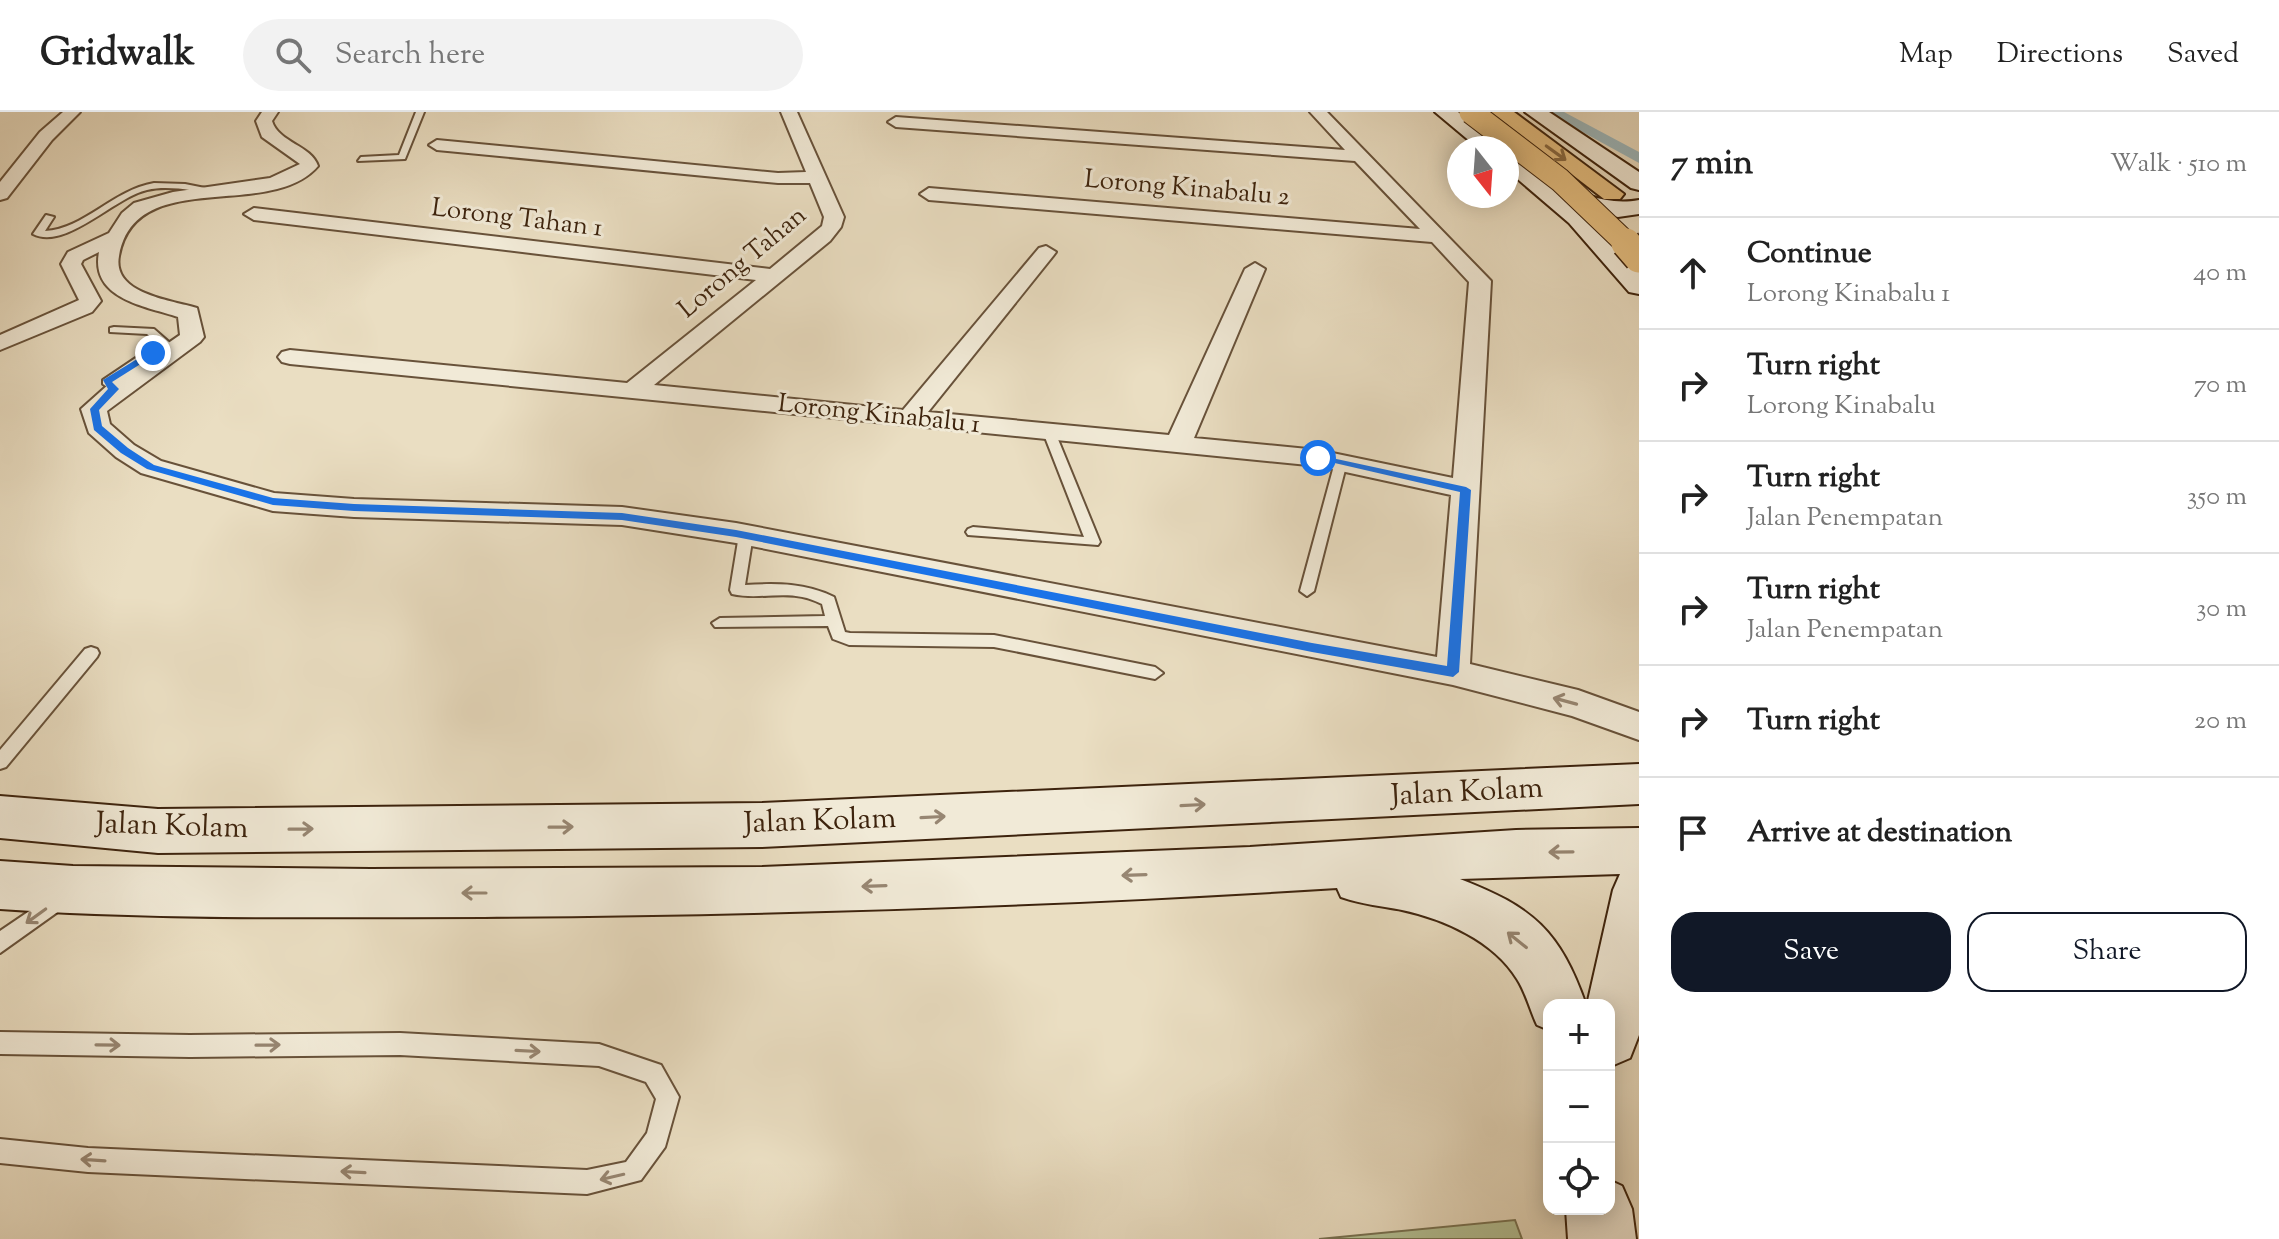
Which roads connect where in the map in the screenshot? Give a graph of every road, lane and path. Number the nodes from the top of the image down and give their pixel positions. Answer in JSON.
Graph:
{"nodes":[{"id":1,"x":72,"y":112,"type":"edge"},
{"id":2,"x":270,"y":112,"type":"edge"},
{"id":3,"x":420,"y":112,"type":"edge"},
{"id":4,"x":789,"y":112,"type":"edge"},
{"id":5,"x":1318,"y":112,"type":"edge"},
{"id":6,"x":1445,"y":112,"type":"edge"},
{"id":7,"x":1471,"y":112,"type":"edge"},
{"id":8,"x":1501,"y":112,"type":"edge"},
{"id":9,"x":1535,"y":112,"type":"edge"},
{"id":10,"x":896,"y":122,"type":"dead end"},
{"id":11,"x":1476,"y":136,"type":"edge"},
{"id":12,"x":437,"y":145,"type":"dead end"},
{"id":13,"x":1361,"y":156,"type":"junction"},
{"id":14,"x":361,"y":159,"type":"dead end"},
{"id":15,"x":1519,"y":168,"type":"edge"},
{"id":16,"x":1529,"y":176,"type":"junction"},
{"id":17,"x":817,"y":177,"type":"junction"},
{"id":18,"x":1639,"y":183,"type":"edge"},
{"id":19,"x":216,"y":191,"type":"junction"},
{"id":20,"x":0,"y":194,"type":"edge"},
{"id":21,"x":929,"y":194,"type":"dead end"},
{"id":22,"x":1639,"y":207,"type":"edge"},
{"id":23,"x":254,"y":214,"type":"dead end"},
{"id":24,"x":49,"y":217,"type":"dead end"},
{"id":25,"x":1639,"y":217,"type":"edge"},
{"id":26,"x":116,"y":237,"type":"junction"},
{"id":27,"x":1440,"y":237,"type":"junction"},
{"id":28,"x":1046,"y":252,"type":"dead end"},
{"id":29,"x":1639,"y":258,"type":"edge"},
{"id":30,"x":1255,"y":269,"type":"dead end"},
{"id":31,"x":775,"y":276,"type":"junction"},
{"id":32,"x":1639,"y":286,"type":"edge"},
{"id":33,"x":114,"y":330,"type":"dead end"},
{"id":34,"x":0,"y":343,"type":"edge"},
{"id":35,"x":290,"y":357,"type":"dead end"},
{"id":36,"x":114,"y":389,"type":"junction"},
{"id":37,"x":632,"y":391,"type":"junction"},
{"id":38,"x":910,"y":418,"type":"junction"},
{"id":39,"x":1049,"y":432,"type":"junction"},
{"id":40,"x":1178,"y":444,"type":"junction"},
{"id":41,"x":1341,"y":462,"type":"junction"},
{"id":42,"x":1466,"y":490,"type":"junction"},
{"id":43,"x":973,"y":532,"type":"dead end"},
{"id":44,"x":746,"y":535,"type":"junction"},
{"id":45,"x":1307,"y":591,"type":"dead end"},
{"id":46,"x":832,"y":621,"type":"junction"},
{"id":47,"x":720,"y":623,"type":"dead end"},
{"id":48,"x":91,"y":653,"type":"dead end"},
{"id":49,"x":1453,"y":672,"type":"junction"},
{"id":50,"x":1155,"y":673,"type":"dead end"},
{"id":51,"x":1639,"y":726,"type":"edge"},
{"id":52,"x":0,"y":762,"type":"edge"},
{"id":53,"x":1639,"y":784,"type":"edge"},
{"id":54,"x":1330,"y":799,"type":"junction"},
{"id":55,"x":0,"y":817,"type":"edge"},
{"id":56,"x":1639,"y":851,"type":"edge"},
{"id":57,"x":1468,"y":856,"type":"junction"},
{"id":58,"x":1250,"y":870,"type":"junction"},
{"id":59,"x":0,"y":885,"type":"edge"},
{"id":60,"x":73,"y":890,"type":"junction"},
{"id":61,"x":1639,"y":890,"type":"edge"},
{"id":62,"x":0,"y":943,"type":"edge"},
{"id":63,"x":1554,"y":999,"type":"edge"},
{"id":64,"x":1620,"y":1027,"type":"edge"},
{"id":65,"x":0,"y":1043,"type":"edge"},
{"id":66,"x":0,"y":1151,"type":"edge"},
{"id":67,"x":1600,"y":1215,"type":"edge"},
{"id":68,"x":1602,"y":1239,"type":"edge"}],
"edges":[{"from":1,"to":20,"type":"street"},
{"from":2,"to":19,"type":"street"},
{"from":3,"to":14,"type":"lane"},
{"from":4,"to":17,"type":"street","name":"Lorong Tahan"},
{"from":5,"to":13,"type":"street"},
{"from":6,"to":11,"type":"main road"},
{"from":7,"to":29,"type":"highway","bridge":true},
{"from":8,"to":25,"type":"highway","one_way":true},
{"from":9,"to":18,"type":"main road"},
{"from":10,"to":13,"type":"street"},
{"from":12,"to":17,"type":"street"},
{"from":13,"to":27,"type":"street"},
{"from":15,"to":16,"type":"main road"},
{"from":16,"to":22,"type":"main road"},
{"from":16,"to":32,"type":"main road"},
{"from":17,"to":31,"type":"street","name":"Lorong Tahan"},
{"from":19,"to":24,"type":"lane"},
{"from":19,"to":26,"type":"street"},
{"from":21,"to":27,"type":"street","name":"Lorong Kinabalu 2"},
{"from":23,"to":31,"type":"street","name":"Lorong Tahan 1"},
{"from":26,"to":34,"type":"street"},
{"from":26,"to":36,"type":"street"},
{"from":27,"to":42,"type":"street"},
{"from":28,"to":38,"type":"street"},
{"from":30,"to":40,"type":"street"},
{"from":31,"to":37,"type":"street","name":"Lorong Tahan"},
{"from":33,"to":36,"type":"lane"},
{"from":35,"to":37,"type":"street","name":"Lorong Kinabalu 1"},
{"from":36,"to":44,"type":"street"},
{"from":37,"to":38,"type":"street","name":"Lorong Kinabalu 1"},
{"from":38,"to":39,"type":"street","name":"Lorong Kinabalu 1"},
{"from":39,"to":40,"type":"street","name":"Lorong Kinabalu 1"},
{"from":39,"to":43,"type":"lane"},
{"from":40,"to":41,"type":"street","name":"Lorong Kinabalu 1"},
{"from":41,"to":42,"type":"street","name":"Lorong Kinabalu 1"},
{"from":41,"to":45,"type":"lane"},
{"from":42,"to":49,"type":"street"},
{"from":44,"to":46,"type":"lane"},
{"from":44,"to":49,"type":"street"},
{"from":46,"to":47,"type":"lane"},
{"from":46,"to":50,"type":"lane"},
{"from":48,"to":52,"type":"lane"},
{"from":51,"to":49,"type":"street","one_way":true},
{"from":53,"to":54,"type":"main road","name":"Jalan Kolam"},
{"from":55,"to":54,"type":"main road","name":"Jalan Kolam","one_way":true},
{"from":54,"to":57,"type":"main road"},
{"from":56,"to":57,"type":"main road","name":"Jalan Kolam","one_way":true},
{"from":57,"to":58,"type":"main road","name":"Jalan Kolam"},
{"from":58,"to":60,"type":"main road","name":"Jalan Kolam","one_way":true},
{"from":63,"to":58,"type":"main road","one_way":true},
{"from":59,"to":60,"type":"main road","name":"Jalan Kolam"},
{"from":60,"to":62,"type":"lane","one_way":true},
{"from":61,"to":64,"type":"main road"},
{"from":65,"to":66,"type":"lane","one_way":true},
{"from":67,"to":68,"type":"main road"}]}
